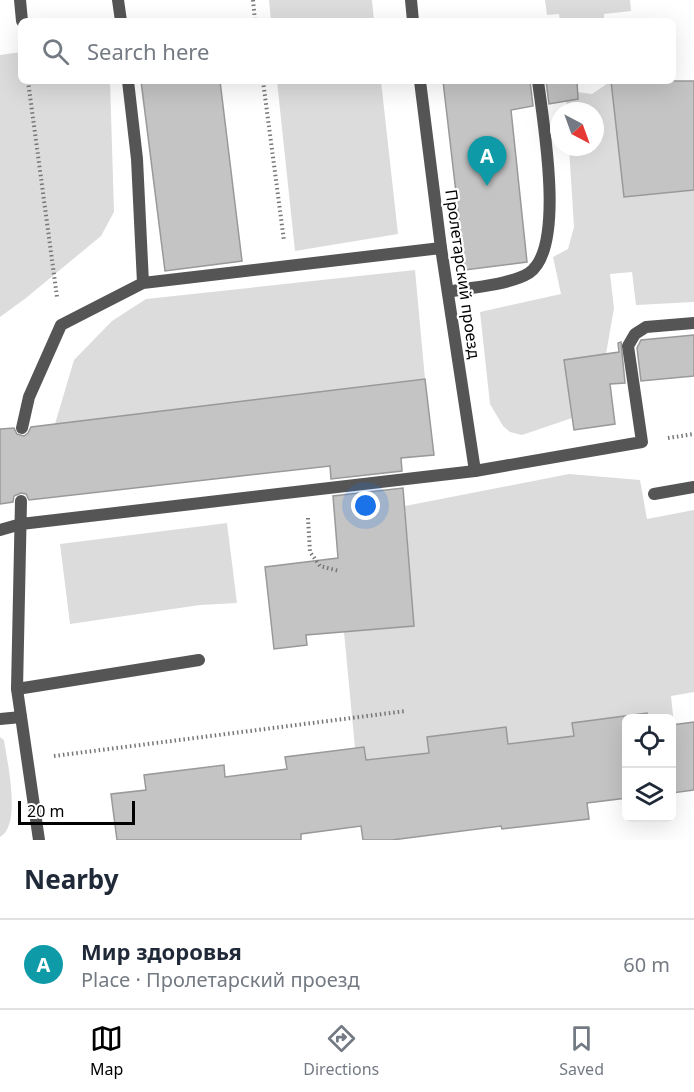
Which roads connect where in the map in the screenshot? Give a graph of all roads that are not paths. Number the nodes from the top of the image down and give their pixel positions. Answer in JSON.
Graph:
{"nodes":[{"id":1,"x":20,"y":0,"type":"edge"},
{"id":2,"x":118,"y":0,"type":"edge"},
{"id":3,"x":411,"y":0,"type":"edge"},
{"id":4,"x":22,"y":18,"type":"edge"},
{"id":5,"x":120,"y":18,"type":"edge"},
{"id":6,"x":413,"y":18,"type":"edge"},
{"id":7,"x":128,"y":84,"type":"edge"},
{"id":8,"x":420,"y":84,"type":"edge"},
{"id":9,"x":538,"y":84,"type":"edge"},
{"id":10,"x":441,"y":248,"type":"junction"},
{"id":11,"x":143,"y":283,"type":"junction"},
{"id":12,"x":448,"y":292,"type":"junction"},
{"id":13,"x":694,"y":323,"type":"edge"},
{"id":14,"x":22,"y":428,"type":"dead end"},
{"id":15,"x":475,"y":471,"type":"junction"},
{"id":16,"x":694,"y":487,"type":"edge"},
{"id":17,"x":654,"y":494,"type":"dead end"},
{"id":18,"x":21,"y":501,"type":"dead end"},
{"id":19,"x":21,"y":524,"type":"junction"},
{"id":20,"x":0,"y":530,"type":"edge"},
{"id":21,"x":199,"y":660,"type":"dead end"},
{"id":22,"x":17,"y":689,"type":"junction"},
{"id":23,"x":21,"y":717,"type":"junction"},
{"id":24,"x":0,"y":719,"type":"edge"},
{"id":25,"x":39,"y":840,"type":"edge"}],
"edges":[{"from":1,"to":4,"type":"street"},
{"from":2,"to":5,"type":"street"},
{"from":3,"to":6,"type":"street"},
{"from":7,"to":11,"type":"street"},
{"from":8,"to":10,"type":"street","name":"Пролетарский проезд"},
{"from":9,"to":12,"type":"street"},
{"from":10,"to":11,"type":"street"},
{"from":10,"to":12,"type":"street","name":"Пролетарский проезд"},
{"from":11,"to":14,"type":"street"},
{"from":12,"to":15,"type":"street","name":"Пролетарский проезд"},
{"from":13,"to":15,"type":"street"},
{"from":15,"to":19,"type":"street"},
{"from":16,"to":17,"type":"street"},
{"from":18,"to":19,"type":"street"},
{"from":19,"to":20,"type":"street"},
{"from":19,"to":22,"type":"street"},
{"from":21,"to":22,"type":"street"},
{"from":22,"to":23,"type":"street"},
{"from":23,"to":24,"type":"street"},
{"from":23,"to":25,"type":"street"}]}
